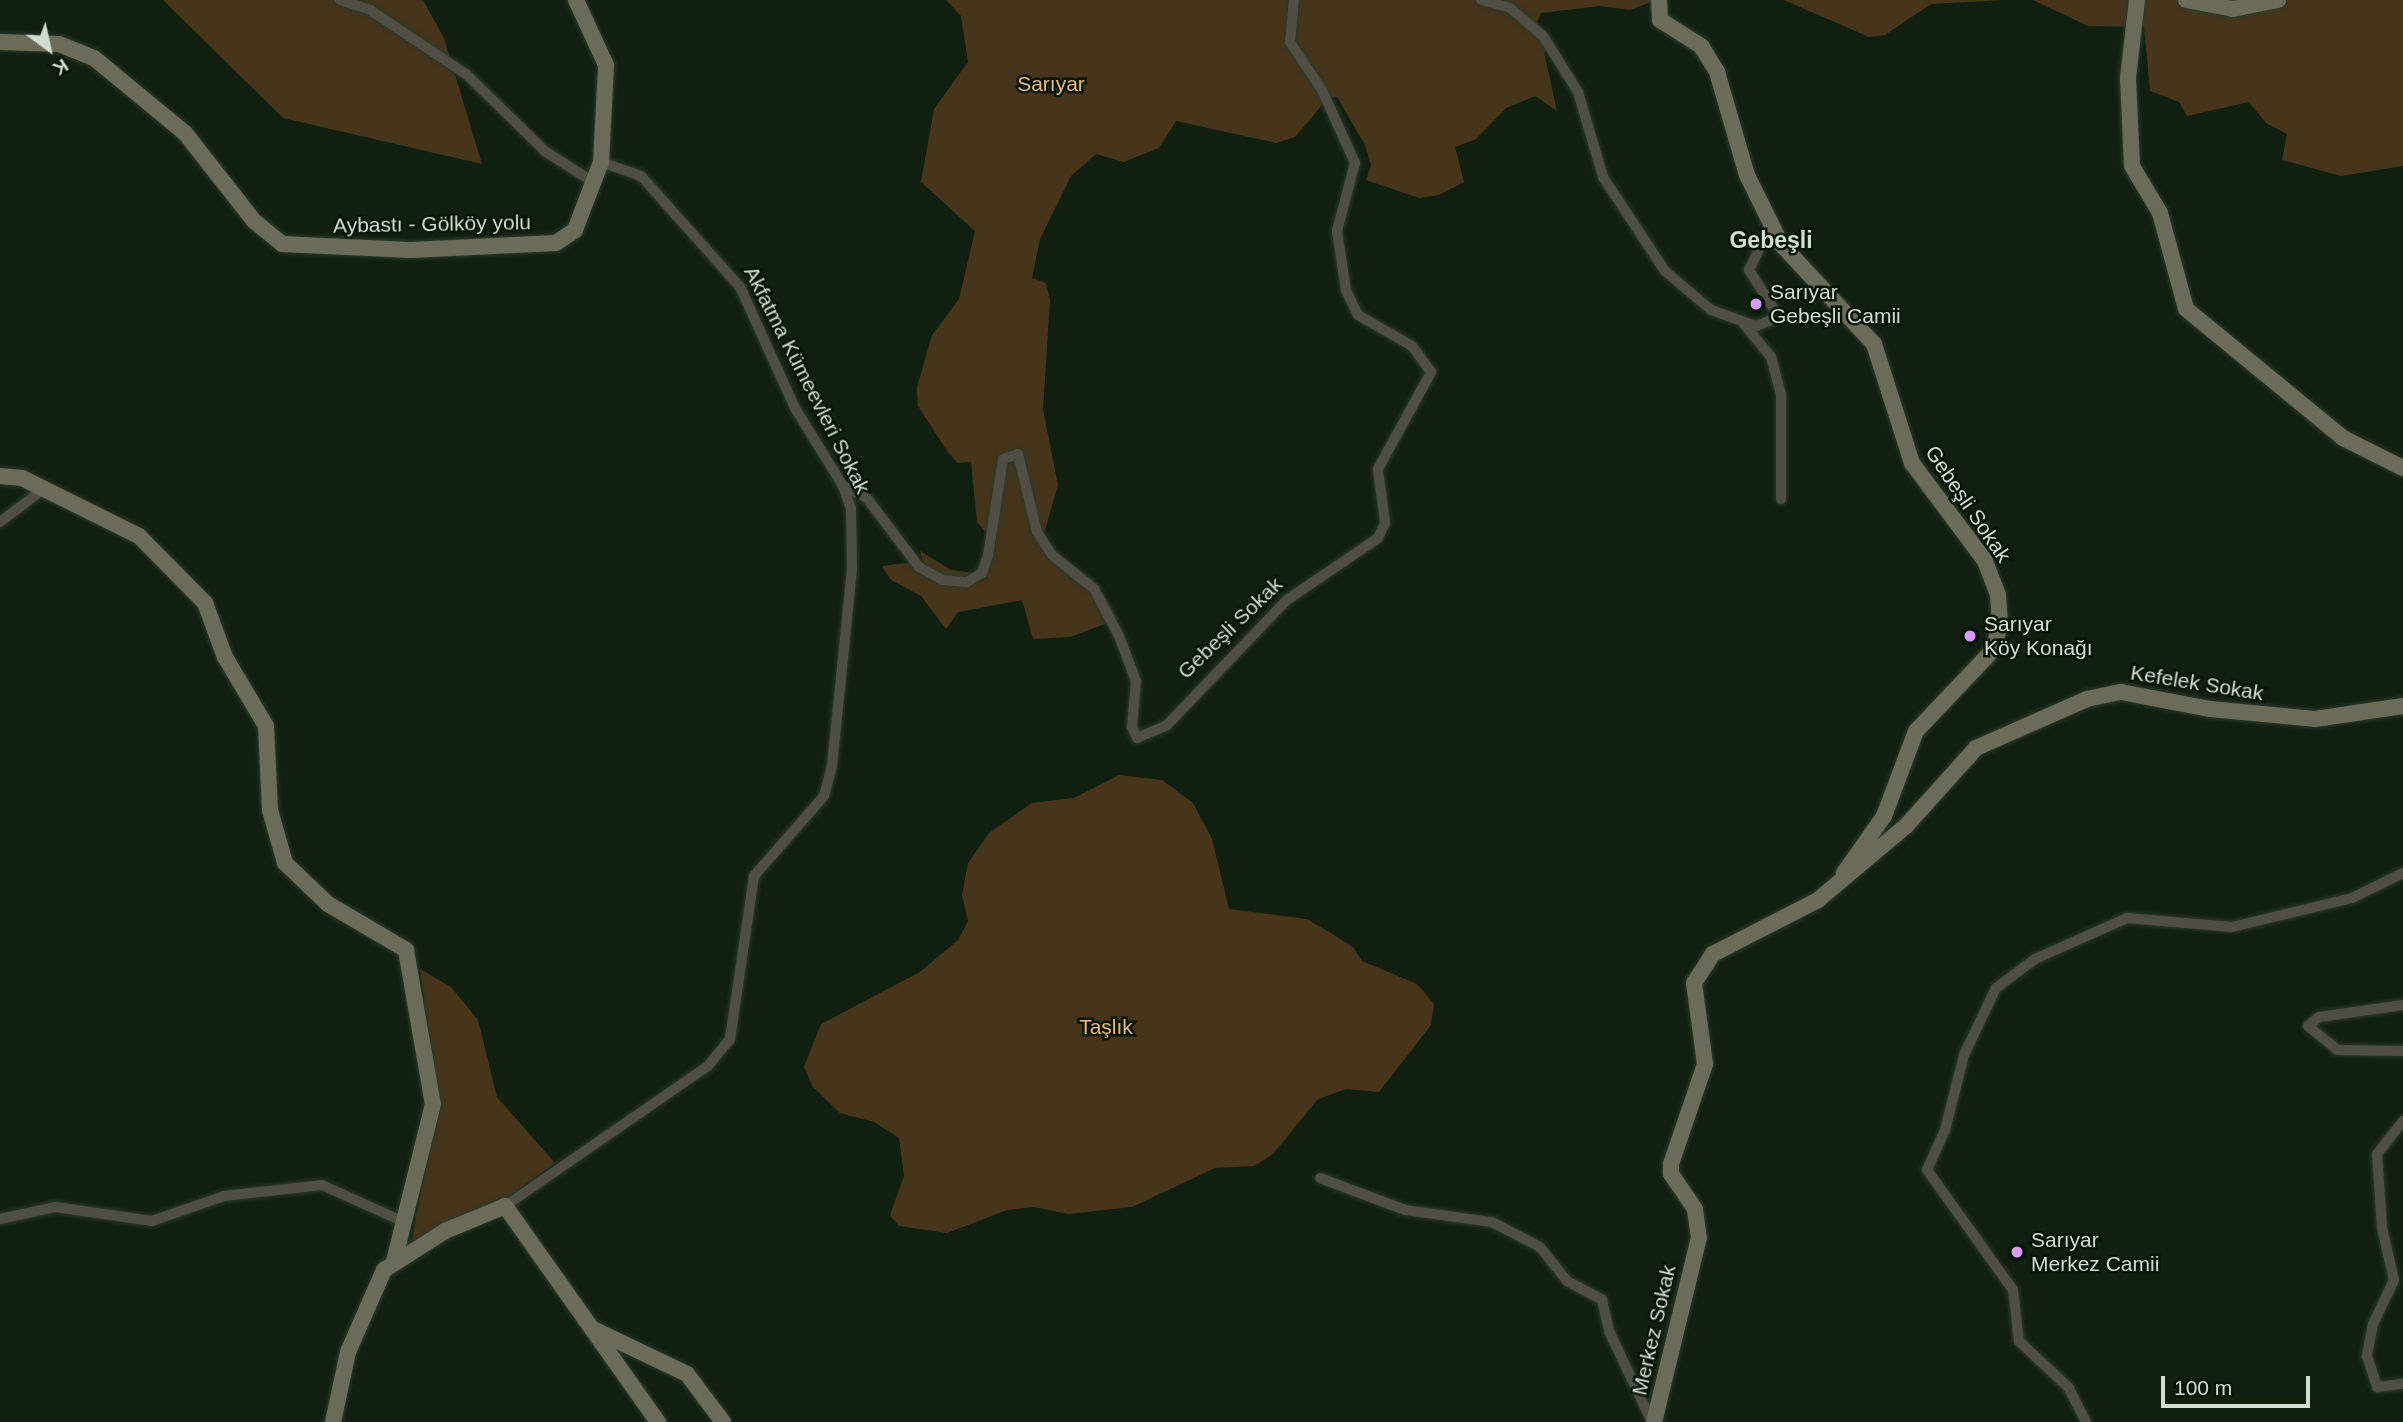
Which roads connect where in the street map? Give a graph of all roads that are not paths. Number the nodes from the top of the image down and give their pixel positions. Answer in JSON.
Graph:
{"nodes":[{"id":1,"x":340,"y":0,"type":"edge"},
{"id":2,"x":576,"y":0,"type":"edge"},
{"id":3,"x":1294,"y":0,"type":"edge"},
{"id":4,"x":1480,"y":0,"type":"edge"},
{"id":5,"x":1659,"y":0,"type":"edge"},
{"id":6,"x":2137,"y":0,"type":"edge"},
{"id":7,"x":2186,"y":0,"type":"edge"},
{"id":8,"x":2278,"y":0,"type":"edge"},
{"id":9,"x":0,"y":42,"type":"edge"},
{"id":10,"x":601,"y":162,"type":"junction"},
{"id":11,"x":595,"y":183,"type":"junction"},
{"id":12,"x":1770,"y":226,"type":"junction"},
{"id":13,"x":1742,"y":322,"type":"junction"},
{"id":14,"x":2403,"y":468,"type":"edge"},
{"id":15,"x":0,"y":476,"type":"edge"},
{"id":16,"x":843,"y":486,"type":"junction"},
{"id":17,"x":45,"y":488,"type":"junction"},
{"id":18,"x":1781,"y":499,"type":"dead end"},
{"id":19,"x":0,"y":522,"type":"edge"},
{"id":20,"x":2403,"y":706,"type":"edge"},
{"id":21,"x":2403,"y":873,"type":"edge"},
{"id":22,"x":1839,"y":881,"type":"junction"},
{"id":23,"x":2403,"y":1004,"type":"edge"},
{"id":24,"x":2403,"y":1051,"type":"edge"},
{"id":25,"x":2403,"y":1121,"type":"edge"},
{"id":26,"x":1320,"y":1178,"type":"dead end"},
{"id":27,"x":505,"y":1206,"type":"junction"},
{"id":28,"x":0,"y":1219,"type":"edge"},
{"id":29,"x":404,"y":1222,"type":"junction"},
{"id":30,"x":394,"y":1262,"type":"junction"},
{"id":31,"x":594,"y":1329,"type":"junction"},
{"id":32,"x":2403,"y":1384,"type":"edge"},
{"id":33,"x":333,"y":1422,"type":"edge"},
{"id":34,"x":658,"y":1422,"type":"edge"},
{"id":35,"x":723,"y":1422,"type":"edge"},
{"id":36,"x":1653,"y":1422,"type":"edge"},
{"id":37,"x":2086,"y":1422,"type":"edge"}],
"edges":[{"from":1,"to":11,"type":"street"},
{"from":2,"to":10,"type":"street","name":"Aybastı - Gölköy yolu"},
{"from":3,"to":16,"type":"street","name":"Gebeşli Sokak"},
{"from":4,"to":13,"type":"street"},
{"from":5,"to":12,"type":"street","name":"Gebeşli Sokak"},
{"from":6,"to":14,"type":"street"},
{"from":7,"to":8,"type":"street"},
{"from":9,"to":11,"type":"street","name":"Aybastı - Gölköy yolu"},
{"from":10,"to":11,"type":"street","name":"Aybastı - Gölköy yolu"},
{"from":10,"to":16,"type":"street","name":"Akfatma Kümeevleri Sokak"},
{"from":12,"to":13,"type":"street"},
{"from":12,"to":22,"type":"street","name":"Gebeşli Sokak"},
{"from":13,"to":18,"type":"street"},
{"from":15,"to":17,"type":"street"},
{"from":16,"to":27,"type":"street","name":"Akfatma Kümeevleri Sokak"},
{"from":17,"to":19,"type":"street"},
{"from":17,"to":29,"type":"street"},
{"from":20,"to":22,"type":"street","name":"Kefelek Sokak"},
{"from":21,"to":37,"type":"street"},
{"from":22,"to":36,"type":"street","name":"Merkez Sokak"},
{"from":23,"to":24,"type":"street"},
{"from":25,"to":32,"type":"street"},
{"from":26,"to":36,"type":"street","name":"Merkez Sokak"},
{"from":27,"to":30,"type":"street","name":"Akfatma Kümeevleri Sokak"},
{"from":27,"to":31,"type":"street"},
{"from":28,"to":29,"type":"street"},
{"from":29,"to":30,"type":"street"},
{"from":30,"to":33,"type":"street","name":"Akfatma Kümeevleri Sokak"},
{"from":31,"to":34,"type":"street"},
{"from":31,"to":35,"type":"street"}]}
